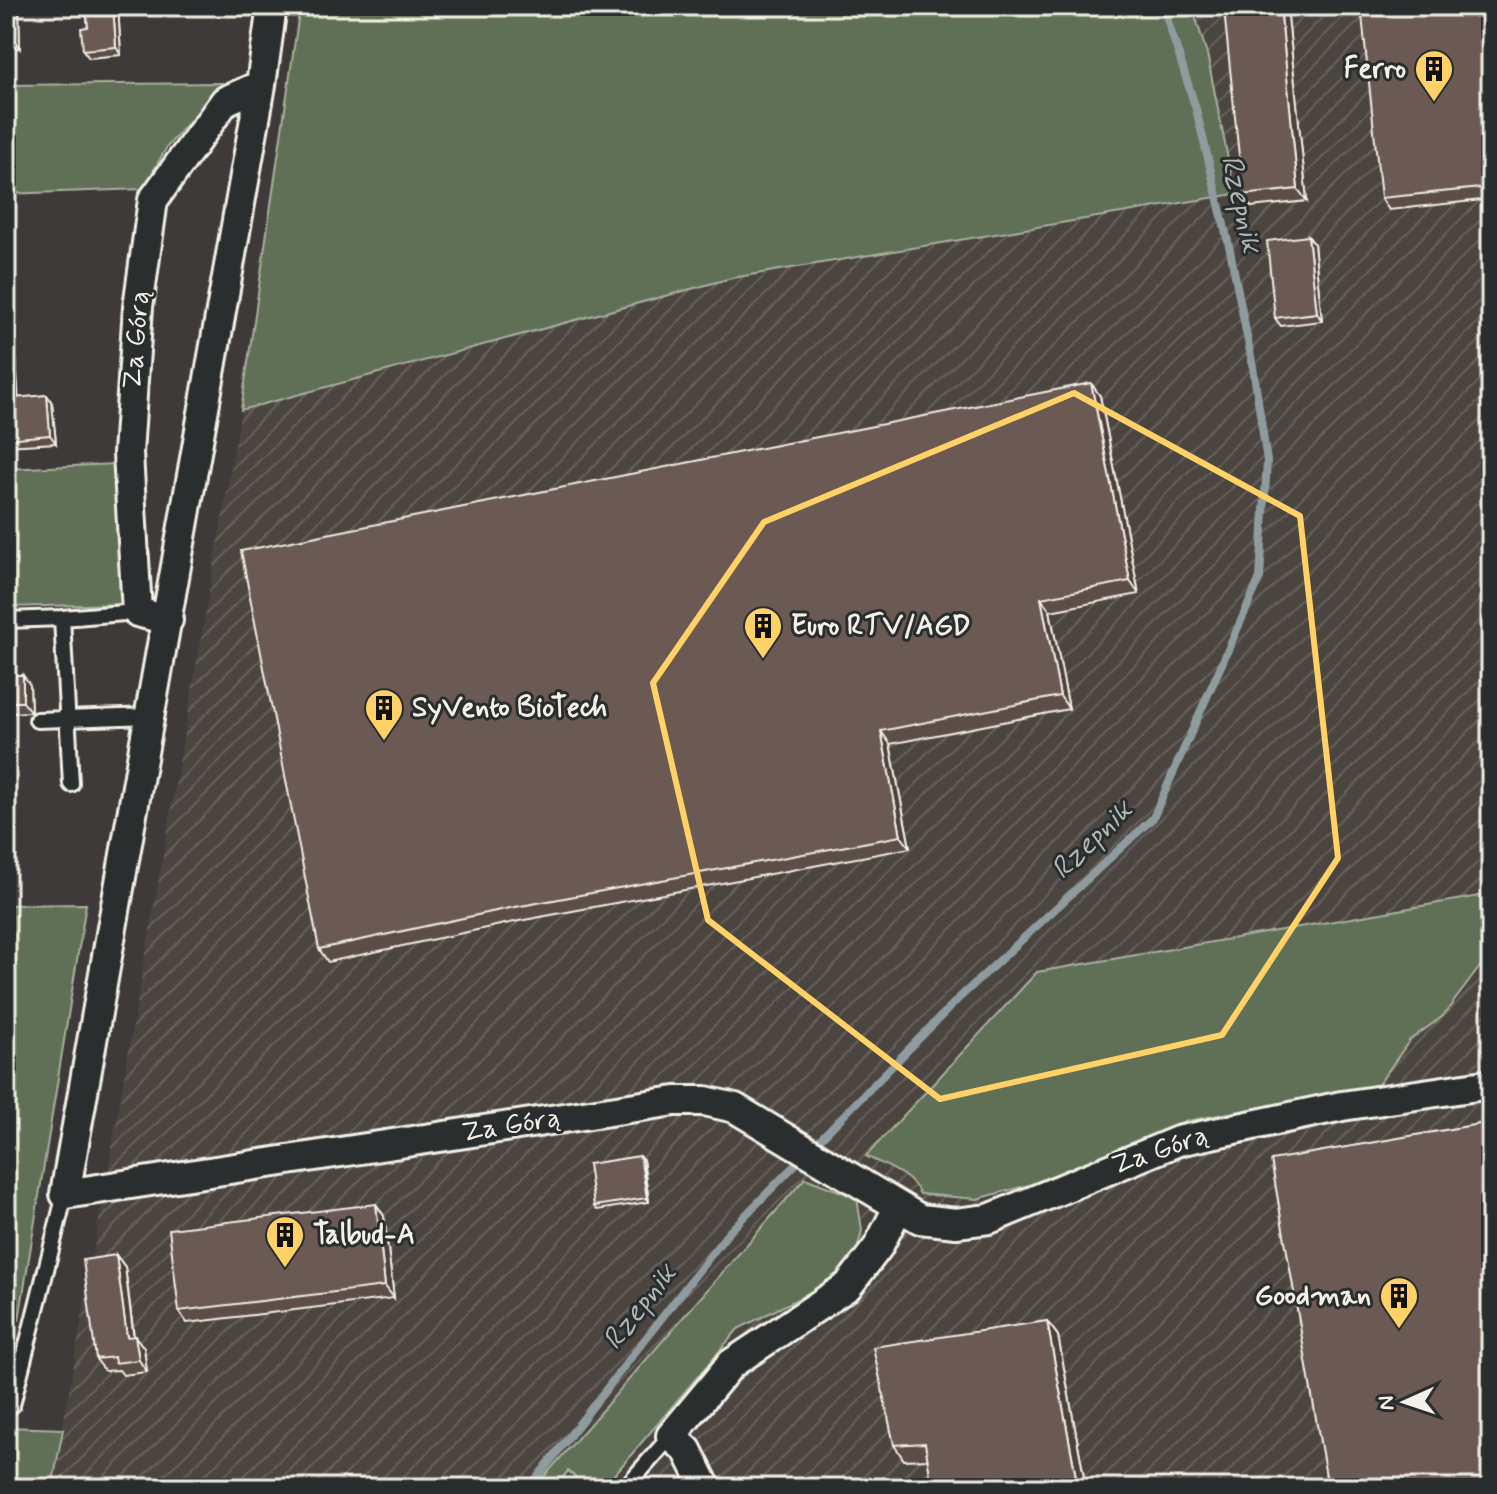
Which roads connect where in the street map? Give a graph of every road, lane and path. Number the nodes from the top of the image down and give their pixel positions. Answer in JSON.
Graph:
{"nodes":[{"id":1,"x":272,"y":6,"type":"edge"},
{"id":2,"x":261,"y":85,"type":"junction"},
{"id":3,"x":137,"y":612,"type":"junction"},
{"id":4,"x":62,"y":618,"type":"junction"},
{"id":5,"x":6,"y":620,"type":"edge"},
{"id":6,"x":168,"y":620,"type":"junction"},
{"id":7,"x":151,"y":716,"type":"junction"},
{"id":8,"x":69,"y":718,"type":"junction"},
{"id":9,"x":37,"y":720,"type":"dead end"},
{"id":10,"x":71,"y":784,"type":"dead end"},
{"id":11,"x":1491,"y":1084,"type":"edge"},
{"id":12,"x":65,"y":1194,"type":"junction"},
{"id":13,"x":898,"y":1208,"type":"junction"},
{"id":14,"x":12,"y":1405,"type":"dead end"},
{"id":15,"x":671,"y":1436,"type":"junction"},
{"id":16,"x":625,"y":1488,"type":"edge"},
{"id":17,"x":706,"y":1488,"type":"edge"}],
"edges":[{"from":1,"to":2,"type":"street"},
{"from":2,"to":3,"type":"street","name":"Za Górą"},
{"from":2,"to":6,"type":"street"},
{"from":3,"to":4,"type":"lane"},
{"from":3,"to":6,"type":"street"},
{"from":4,"to":5,"type":"lane"},
{"from":4,"to":8,"type":"lane"},
{"from":6,"to":7,"type":"street"},
{"from":7,"to":8,"type":"lane"},
{"from":7,"to":12,"type":"street"},
{"from":8,"to":9,"type":"lane"},
{"from":8,"to":10,"type":"lane"},
{"from":11,"to":13,"type":"street","name":"Za Górą"},
{"from":12,"to":13,"type":"street","name":"Za Górą"},
{"from":12,"to":14,"type":"lane"},
{"from":13,"to":15,"type":"street"},
{"from":15,"to":16,"type":"lane"},
{"from":15,"to":17,"type":"street"}]}
